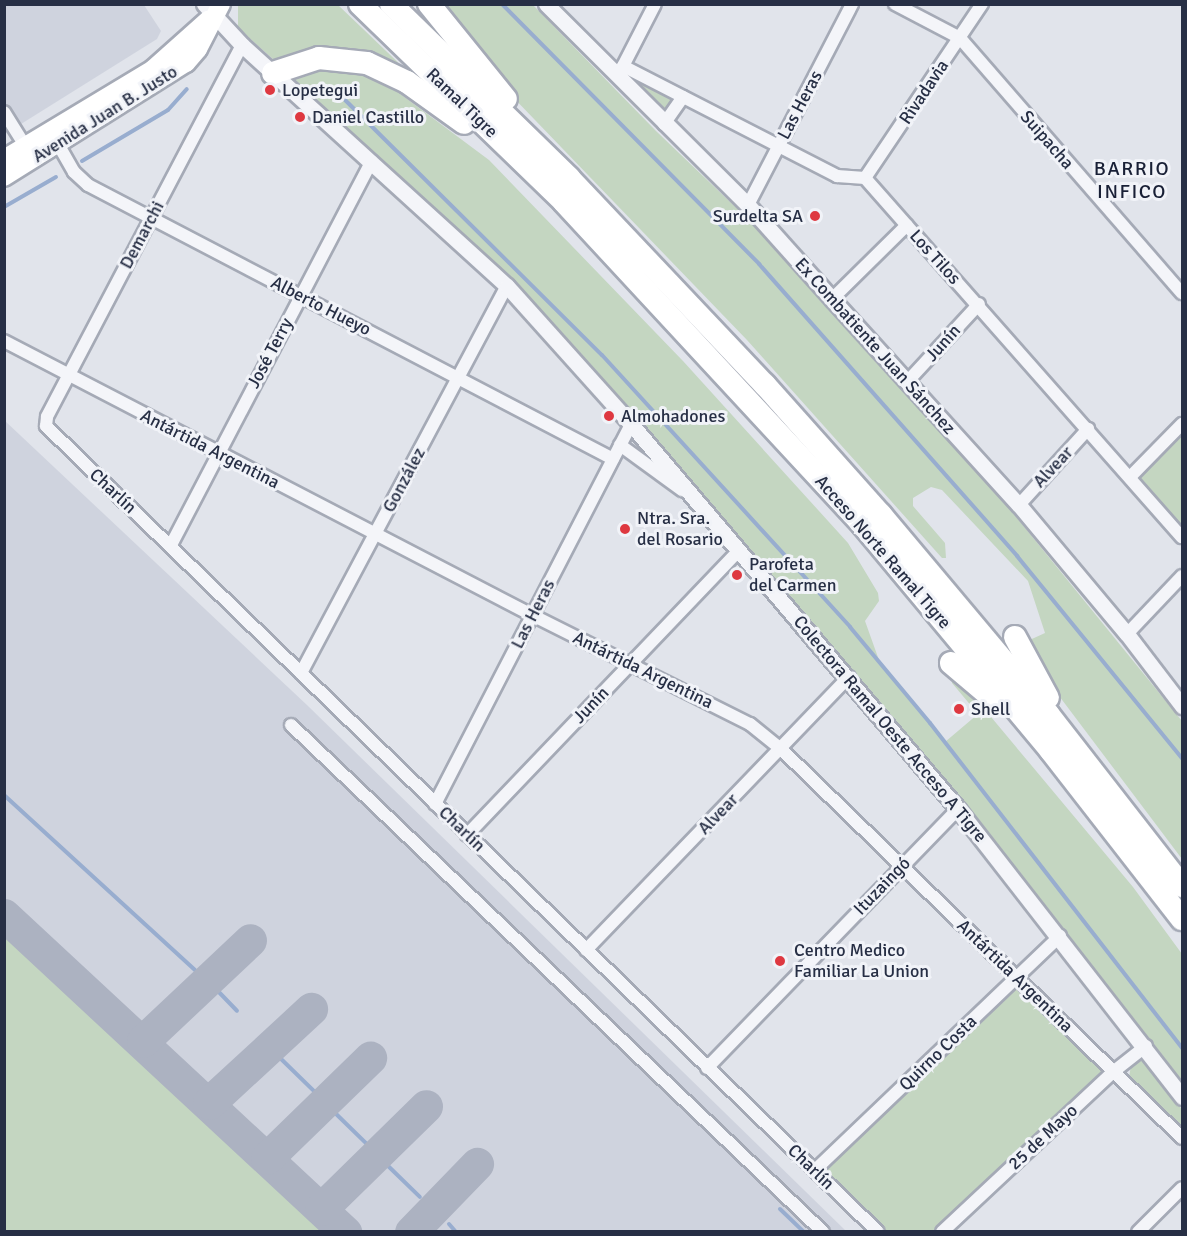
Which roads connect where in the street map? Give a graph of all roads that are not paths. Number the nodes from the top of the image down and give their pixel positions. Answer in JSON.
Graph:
{"nodes":[{"id":1,"x":360,"y":4,"type":"edge"},
{"id":2,"x":391,"y":4,"type":"edge"},
{"id":3,"x":429,"y":4,"type":"edge"},
{"id":4,"x":546,"y":4,"type":"edge"},
{"id":5,"x":655,"y":4,"type":"edge"},
{"id":6,"x":852,"y":4,"type":"edge"},
{"id":7,"x":895,"y":4,"type":"edge"},
{"id":8,"x":982,"y":4,"type":"edge"},
{"id":9,"x":213,"y":7,"type":"edge"},
{"id":10,"x":960,"y":38,"type":"junction"},
{"id":11,"x":242,"y":45,"type":"junction"},
{"id":12,"x":620,"y":72,"type":"junction"},
{"id":13,"x":273,"y":73,"type":"junction"},
{"id":14,"x":683,"y":97,"type":"junction"},
{"id":15,"x":4,"y":112,"type":"edge"},
{"id":16,"x":664,"y":124,"type":"junction"},
{"id":17,"x":54,"y":137,"type":"junction"},
{"id":18,"x":778,"y":147,"type":"junction"},
{"id":19,"x":29,"y":153,"type":"junction"},
{"id":20,"x":4,"y":159,"type":"edge"},
{"id":21,"x":372,"y":161,"type":"junction"},
{"id":22,"x":4,"y":177,"type":"edge"},
{"id":23,"x":568,"y":178,"type":"junction"},
{"id":24,"x":864,"y":178,"type":"junction"},
{"id":25,"x":564,"y":202,"type":"junction"},
{"id":26,"x":748,"y":206,"type":"junction"},
{"id":27,"x":151,"y":218,"type":"junction"},
{"id":28,"x":907,"y":225,"type":"junction"},
{"id":29,"x":507,"y":286,"type":"junction"},
{"id":30,"x":1182,"y":293,"type":"edge"},
{"id":31,"x":301,"y":295,"type":"junction"},
{"id":32,"x":832,"y":298,"type":"junction"},
{"id":33,"x":979,"y":304,"type":"junction"},
{"id":34,"x":4,"y":341,"type":"edge"},
{"id":35,"x":69,"y":375,"type":"junction"},
{"id":36,"x":459,"y":377,"type":"junction"},
{"id":37,"x":907,"y":382,"type":"junction"},
{"id":38,"x":761,"y":414,"type":"junction"},
{"id":39,"x":631,"y":424,"type":"junction"},
{"id":40,"x":1182,"y":424,"type":"edge"},
{"id":41,"x":46,"y":426,"type":"joint"},
{"id":42,"x":1088,"y":429,"type":"junction"},
{"id":43,"x":620,"y":445,"type":"junction"},
{"id":44,"x":218,"y":453,"type":"junction"},
{"id":45,"x":613,"y":459,"type":"junction"},
{"id":46,"x":1131,"y":476,"type":"junction"},
{"id":47,"x":696,"y":501,"type":"junction"},
{"id":48,"x":1019,"y":505,"type":"junction"},
{"id":49,"x":881,"y":515,"type":"junction"},
{"id":50,"x":375,"y":534,"type":"junction"},
{"id":51,"x":1182,"y":537,"type":"edge"},
{"id":52,"x":171,"y":545,"type":"junction"},
{"id":53,"x":739,"y":550,"type":"junction"},
{"id":54,"x":878,"y":557,"type":"dead end"},
{"id":55,"x":941,"y":565,"type":"dead end"},
{"id":56,"x":1182,"y":576,"type":"edge"},
{"id":57,"x":532,"y":615,"type":"junction"},
{"id":58,"x":1128,"y":634,"type":"junction"},
{"id":59,"x":1015,"y":637,"type":"dead end"},
{"id":60,"x":951,"y":663,"type":"dead end"},
{"id":61,"x":630,"y":664,"type":"junction"},
{"id":62,"x":301,"y":673,"type":"junction"},
{"id":63,"x":849,"y":677,"type":"junction"},
{"id":64,"x":1182,"y":706,"type":"edge"},
{"id":65,"x":291,"y":725,"type":"dead end"},
{"id":66,"x":780,"y":748,"type":"junction"},
{"id":67,"x":1051,"y":751,"type":"junction"},
{"id":68,"x":1082,"y":757,"type":"junction"},
{"id":69,"x":435,"y":804,"type":"junction"},
{"id":70,"x":958,"y":809,"type":"junction"},
{"id":71,"x":467,"y":835,"type":"junction"},
{"id":72,"x":902,"y":866,"type":"junction"},
{"id":73,"x":1182,"y":886,"type":"edge"},
{"id":74,"x":1182,"y":918,"type":"edge"},
{"id":75,"x":1060,"y":936,"type":"junction"},
{"id":76,"x":586,"y":951,"type":"junction"},
{"id":77,"x":1016,"y":978,"type":"junction"},
{"id":78,"x":1146,"y":1046,"type":"junction"},
{"id":79,"x":707,"y":1068,"type":"junction"},
{"id":80,"x":1113,"y":1072,"type":"junction"},
{"id":81,"x":1182,"y":1097,"type":"edge"},
{"id":82,"x":1182,"y":1138,"type":"edge"},
{"id":83,"x":815,"y":1170,"type":"junction"},
{"id":84,"x":1182,"y":1188,"type":"edge"},
{"id":85,"x":823,"y":1232,"type":"edge"},
{"id":86,"x":878,"y":1232,"type":"edge"},
{"id":87,"x":942,"y":1232,"type":"edge"},
{"id":88,"x":1138,"y":1232,"type":"edge"}],
"edges":[{"from":1,"to":25,"type":"highway","name":"Ramal Tigre"},
{"from":2,"to":23,"type":"highway","name":"Ramal Tigre"},
{"from":3,"to":23,"type":"highway"},
{"from":4,"to":12,"type":"street","name":"Ex Combatiente Juan Sánchez"},
{"from":5,"to":12,"type":"street"},
{"from":6,"to":18,"type":"street","name":"Las Heras"},
{"from":7,"to":10,"type":"street"},
{"from":8,"to":10,"type":"street","name":"Rivadavia"},
{"from":9,"to":11,"type":"street","name":"Colectora Ramal Oeste Acceso A Tigre"},
{"from":9,"to":17,"type":"main road","name":"Avenida Juan B. Justo"},
{"from":10,"to":24,"type":"street","name":"Rivadavia"},
{"from":10,"to":30,"type":"street","name":"Suipacha"},
{"from":11,"to":13,"type":"street","name":"Colectora Ramal Oeste Acceso A Tigre"},
{"from":11,"to":27,"type":"street","name":"Demarchi"},
{"from":12,"to":14,"type":"street"},
{"from":12,"to":16,"type":"street","name":"Ex Combatiente Juan Sánchez"},
{"from":13,"to":21,"type":"street","name":"Colectora Ramal Oeste Acceso A Tigre"},
{"from":13,"to":25,"type":"highway"},
{"from":14,"to":16,"type":"street"},
{"from":14,"to":18,"type":"street"},
{"from":15,"to":19,"type":"street"},
{"from":16,"to":26,"type":"street","name":"Ex Combatiente Juan Sánchez"},
{"from":17,"to":19,"type":"main road","name":"Avenida Juan B. Justo"},
{"from":17,"to":27,"type":"street","name":"Alberto Hueyo"},
{"from":18,"to":24,"type":"street"},
{"from":18,"to":26,"type":"street","name":"Las Heras"},
{"from":19,"to":20,"type":"main road","name":"Avenida Juan B. Justo"},
{"from":19,"to":22,"type":"main road","name":"Avenida Juan B. Justo"},
{"from":21,"to":29,"type":"street","name":"Colectora Ramal Oeste Acceso A Tigre"},
{"from":21,"to":31,"type":"street","name":"José Terry"},
{"from":23,"to":49,"type":"highway","name":"Acceso Norte Ramal Tigre"},
{"from":24,"to":28,"type":"street","name":"Los Tilos"},
{"from":25,"to":38,"type":"highway","name":"Acceso Norte Ramal Tigre"},
{"from":26,"to":32,"type":"street","name":"Ex Combatiente Juan Sánchez"},
{"from":27,"to":31,"type":"street","name":"Alberto Hueyo"},
{"from":27,"to":35,"type":"street","name":"Demarchi"},
{"from":28,"to":32,"type":"street"},
{"from":28,"to":33,"type":"street","name":"Los Tilos"},
{"from":29,"to":36,"type":"street","name":"González"},
{"from":29,"to":39,"type":"street","name":"Colectora Ramal Oeste Acceso A Tigre"},
{"from":31,"to":36,"type":"street","name":"Alberto Hueyo"},
{"from":31,"to":44,"type":"street","name":"José Terry"},
{"from":32,"to":37,"type":"street","name":"Ex Combatiente Juan Sánchez"},
{"from":33,"to":37,"type":"street","name":"Junín"},
{"from":33,"to":42,"type":"street","name":"Los Tilos"},
{"from":34,"to":35,"type":"street","name":"Antártida Argentina"},
{"from":35,"to":41,"type":"street","name":"Demarchi"},
{"from":35,"to":44,"type":"street","name":"Antártida Argentina"},
{"from":36,"to":45,"type":"street","name":"Alberto Hueyo"},
{"from":36,"to":50,"type":"street","name":"González"},
{"from":37,"to":48,"type":"street","name":"Ex Combatiente Juan Sánchez"},
{"from":38,"to":54,"type":"highway"},
{"from":38,"to":67,"type":"highway","name":"Acceso Norte Ramal Tigre"},
{"from":39,"to":43,"type":"street","name":"Las Heras"},
{"from":39,"to":47,"type":"street","name":"Colectora Ramal Oeste Acceso A Tigre"},
{"from":40,"to":46,"type":"street"},
{"from":41,"to":52,"type":"street","name":"Charlín"},
{"from":42,"to":46,"type":"street","name":"Los Tilos"},
{"from":42,"to":48,"type":"street","name":"Alvear"},
{"from":43,"to":45,"type":"street","name":"Las Heras"},
{"from":43,"to":47,"type":"street"},
{"from":44,"to":50,"type":"street","name":"Antártida Argentina"},
{"from":44,"to":52,"type":"street","name":"José Terry"},
{"from":45,"to":57,"type":"street","name":"Las Heras"},
{"from":46,"to":51,"type":"street","name":"Los Tilos"},
{"from":47,"to":53,"type":"street","name":"Colectora Ramal Oeste Acceso A Tigre"},
{"from":48,"to":58,"type":"street","name":"Ex Combatiente Juan Sánchez"},
{"from":49,"to":55,"type":"highway"},
{"from":49,"to":68,"type":"highway","name":"Acceso Norte Ramal Tigre"},
{"from":50,"to":57,"type":"street","name":"Antártida Argentina"},
{"from":50,"to":62,"type":"street","name":"González"},
{"from":52,"to":62,"type":"street","name":"Charlín"},
{"from":53,"to":61,"type":"street","name":"Junín"},
{"from":53,"to":63,"type":"street","name":"Colectora Ramal Oeste Acceso A Tigre"},
{"from":56,"to":58,"type":"street"},
{"from":57,"to":61,"type":"street","name":"Antártida Argentina"},
{"from":57,"to":69,"type":"street","name":"Las Heras"},
{"from":58,"to":64,"type":"street","name":"Ex Combatiente Juan Sánchez"},
{"from":59,"to":68,"type":"highway"},
{"from":60,"to":67,"type":"highway"},
{"from":61,"to":66,"type":"street","name":"Antártida Argentina"},
{"from":61,"to":71,"type":"street","name":"Junín"},
{"from":62,"to":69,"type":"street","name":"Charlín"},
{"from":63,"to":66,"type":"street","name":"Alvear"},
{"from":63,"to":70,"type":"street","name":"Colectora Ramal Oeste Acceso A Tigre"},
{"from":65,"to":85,"type":"street"},
{"from":66,"to":72,"type":"street","name":"Antártida Argentina"},
{"from":66,"to":76,"type":"street","name":"Alvear"},
{"from":67,"to":74,"type":"highway","name":"Acceso Norte Ramal Tigre"},
{"from":68,"to":73,"type":"highway","name":"Acceso Norte Ramal Tigre"},
{"from":69,"to":71,"type":"street","name":"Charlín"},
{"from":70,"to":72,"type":"street","name":"Ituzaingó"},
{"from":70,"to":75,"type":"street","name":"Colectora Ramal Oeste Acceso A Tigre"},
{"from":71,"to":76,"type":"street","name":"Charlín"},
{"from":72,"to":77,"type":"street","name":"Antártida Argentina"},
{"from":72,"to":79,"type":"street","name":"Ituzaingó"},
{"from":75,"to":77,"type":"street","name":"Quirno Costa"},
{"from":75,"to":78,"type":"street","name":"Colectora Ramal Oeste Acceso A Tigre"},
{"from":76,"to":79,"type":"street","name":"Charlín"},
{"from":77,"to":80,"type":"street","name":"Antártida Argentina"},
{"from":77,"to":83,"type":"street","name":"Quirno Costa"},
{"from":78,"to":80,"type":"street","name":"25 de Mayo"},
{"from":78,"to":81,"type":"street","name":"Colectora Ramal Oeste Acceso A Tigre"},
{"from":79,"to":83,"type":"street","name":"Charlín"},
{"from":80,"to":82,"type":"street","name":"Antártida Argentina"},
{"from":80,"to":87,"type":"street","name":"25 de Mayo"},
{"from":83,"to":86,"type":"street","name":"Charlín"},
{"from":84,"to":88,"type":"street"}]}
